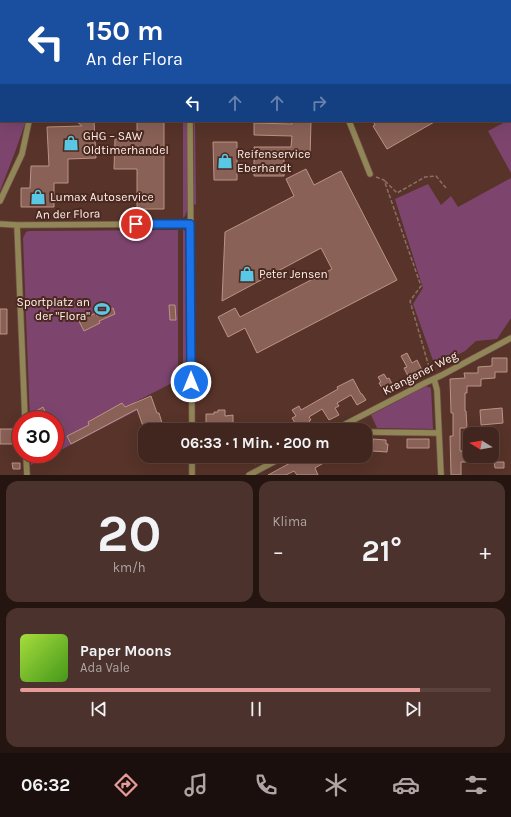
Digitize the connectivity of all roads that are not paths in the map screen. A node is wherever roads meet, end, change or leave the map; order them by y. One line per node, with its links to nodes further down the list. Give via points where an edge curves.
1 (29, 122): 5 (street, via 22,154)
2 (190, 122): 7 (street)
3 (350, 122): 4 (street)
4 (370, 174)
5 (0, 201)
6 (0, 224): 8 (street, An der Flora)
7 (190, 224): 8 (street, An der Flora); 12 (street)
8 (17, 225): 11 (street)
9 (511, 338): 10 (street, Krangener Weg)
10 (434, 379): 13 (street, Krangener Weg); 15 (street)
11 (25, 411)
12 (192, 423)
13 (350, 423)
14 (372, 432): 15 (street)
15 (439, 433): 22 (street)
16 (26, 463): 19 (street)
17 (192, 463): 20 (street)
18 (272, 463): 21 (street)
19 (27, 475)
20 (192, 475)
21 (249, 475)
22 (441, 475)

